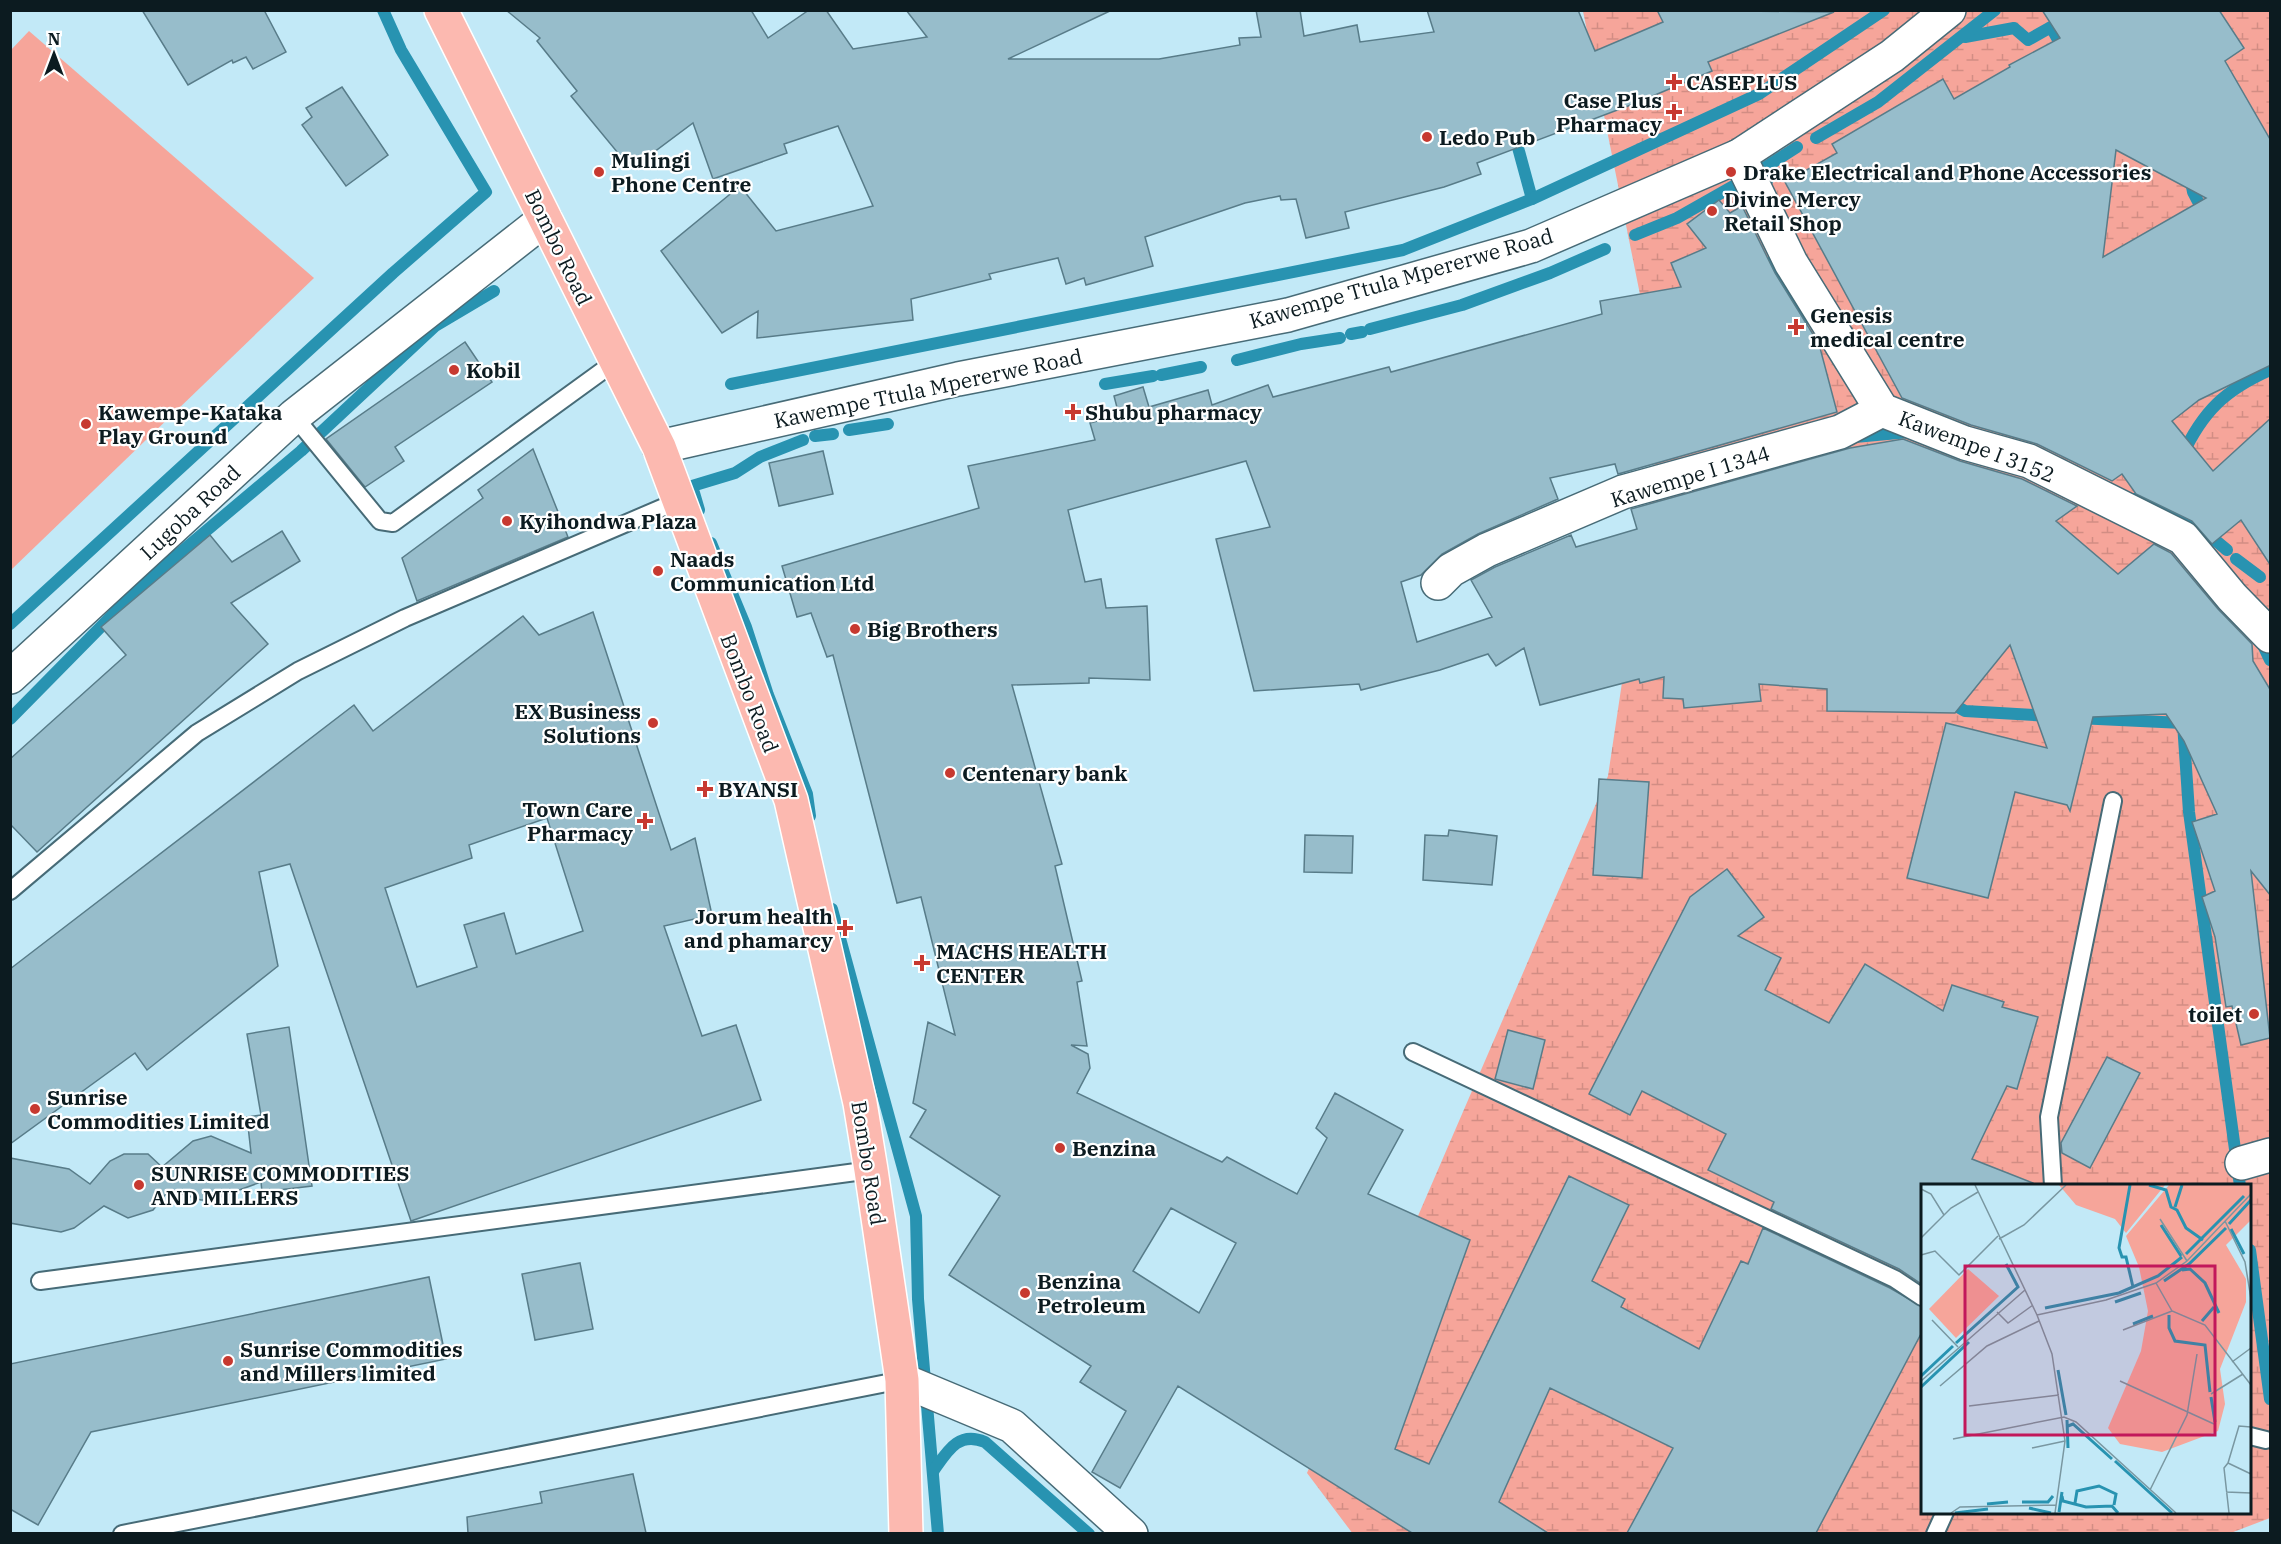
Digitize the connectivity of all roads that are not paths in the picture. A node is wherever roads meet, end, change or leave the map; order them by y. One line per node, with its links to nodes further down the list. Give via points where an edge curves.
1 (441, 10): 4 (main road, Bombo Road)
2 (1949, 10): 3 (street, Kawempe Ttula Mpererwe Road, via 1892,56)
3 (1739, 156): 6 (street, Kawempe I 3152, via 1791,263); 8 (street, Kawempe Ttula Mpererwe Road, via 1531,246 1288,315 958,379)
4 (545, 219): 5 (main road, Bombo Road); 7 (street, Lugoba Road)
5 (616, 361): 7 (lane, via 393,523 381,520); 8 (main road, Bombo Road)
6 (1882, 410): 10 (street, Kawempe I 1344, via 1840,432 1623,492 1487,550 1451,570); 11 (street, Kawempe I 3152, via 1965,443 2029,461 2183,538)
7 (294, 416): 12 (street, Lugoba Road)
8 (659, 447): 9 (main road, Bombo Road)
9 (678, 501): 14 (lane, via 405,618 298,671 197,733); 16 (main road, Bombo Road, via 791,800 860,1103)
10 (1437, 583)
11 (2271, 636)
12 (10, 677)
13 (2113, 801): 17 (lane, via 2049,1117)
14 (10, 891)
15 (1413, 1052): 19 (lane, via 1895,1279)
16 (871, 1170): 18 (lane); 20 (main road, Bombo Road)
17 (2054, 1184)
18 (40, 1281)
19 (1921, 1297)
20 (902, 1380): 24 (lane); 25 (main road, Bombo Road); 26 (street, via 1012,1426)
21 (2251, 1436): 22 (lane)
22 (2266, 1440)
23 (1944, 1514): 27 (lane)
24 (122, 1533)
25 (906, 1533)
26 (1131, 1533)
27 (1935, 1533)

